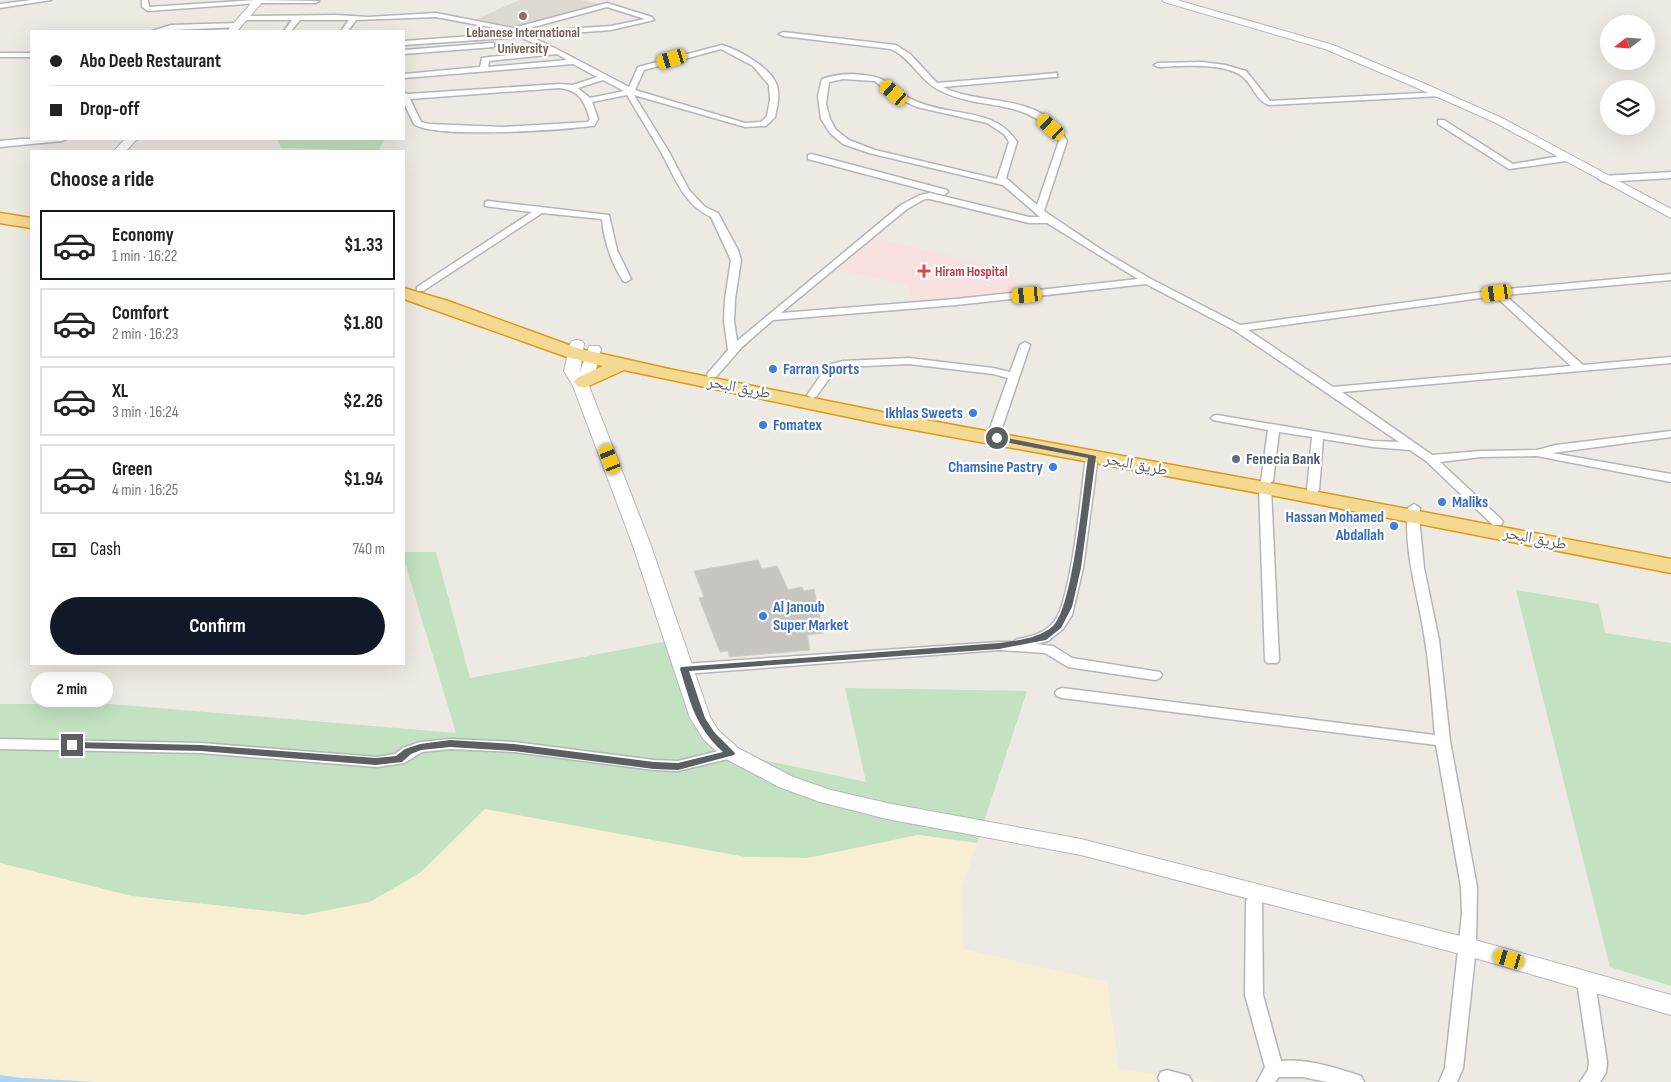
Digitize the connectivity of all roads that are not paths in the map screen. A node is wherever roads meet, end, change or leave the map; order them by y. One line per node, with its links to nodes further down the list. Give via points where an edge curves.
1 (48, 0): 7 (street)
2 (145, 0): 6 (street, via 148,9)
3 (316, 0): 5 (street); 8 (street)
4 (1167, 0): 31 (main road, via 1329,47)
5 (258, 1): 6 (street); 10 (main road)
6 (170, 4)
7 (0, 6)
8 (302, 17): 9 (street); 10 (street); 12 (street)
9 (354, 18): 13 (street); 14 (street, via 436,15)
10 (238, 24): 11 (street)
11 (160, 30)
12 (288, 30)
13 (346, 30)
14 (517, 32): 14 (street, via 607,5 650,17 650,20 618,28); 16 (street); 17 (street)
15 (783, 34): 28 (street, via 893,47 909,56 922,75)
16 (536, 41): 18 (street); 19 (street)
17 (405, 43)
18 (405, 52)
19 (559, 52): 22 (street); 24 (street, via 488,59)
20 (30, 54): 21 (street)
21 (0, 55)
22 (574, 62): 24 (street); 27 (street)
23 (1158, 65): 31 (street, via 1234,69 1245,73 1269,103)
24 (484, 69): 26 (street)
25 (1054, 75): 28 (street)
26 (405, 76)
27 (602, 78): 29 (street); 30 (street)
28 (934, 85): 49 (street, via 969,98 1026,109 1037,114 1058,134 1063,141)
29 (573, 87): 32 (street); 34 (street)
30 (630, 92): 30 (street, via 745,125 763,124 769,120 774,100 772,82 756,64 722,47 640,69); 34 (street); 61 (street, via 685,191 702,209 715,215 733,250 736,260 729,321)
31 (1442, 94): 41 (main road, via 1504,123)
32 (405, 96)
33 (405, 98): 34 (street, via 418,124 444,129 585,125 593,123 594,119)
34 (588, 101)
35 (1441, 122): 41 (street, via 1512,166)
36 (38, 140): 38 (street)
37 (130, 140): 39 (main road)
38 (0, 144)
39 (121, 150)
40 (811, 157): 49 (street)
41 (1566, 158): 43 (main road)
42 (1671, 175): 43 (street)
43 (1603, 179): 48 (main road)
44 (1004, 183): 44 (street, via 1000,175 1013,142 998,125 924,107 894,93 877,79 839,78 824,83 824,115 833,132 846,142); 49 (street)
45 (488, 204): 46 (street)
46 (538, 211): 54 (street, via 606,217 614,256); 56 (street)
47 (0, 213): 50 (highway)
48 (1671, 214)
49 (1044, 216): 55 (street); 58 (street, via 1029,220 949,199 923,198 904,207)
50 (30, 217)
51 (0, 218): 52 (highway)
52 (30, 223)
53 (1671, 277): 57 (street)
54 (626, 279)
55 (1148, 281): 58 (street, via 956,302); 59 (street)
56 (409, 289): 62 (highway, طريق البحر, via 442,305)
57 (1497, 293): 59 (street); 65 (street)
58 (772, 317): 61 (street)
59 (1238, 328): 69 (street)
60 (1025, 345): 67 (street)
61 (733, 350): 66 (street)
62 (584, 351): 64 (highway, طريق البحر); 66 (highway, طريق البحر); 68 (main road)
63 (1671, 360): 65 (street)
64 (622, 364): 68 (highway); 78 (highway, طريق البحر, via 882,418)
65 (1579, 367): 69 (street)
66 (712, 375): 70 (highway, طريق البحر)
67 (1014, 376): 70 (street, via 909,361 838,365 832,367); 73 (street)
68 (582, 384): 89 (main road)
69 (1331, 390): 76 (street)
70 (812, 395): 73 (highway, طريق البحر)
71 (1217, 418): 72 (street)
72 (1274, 428): 75 (street); 81 (street)
73 (995, 432): 81 (highway, طريق البحر)
74 (1671, 434): 77 (street, via 1556,448)
75 (1318, 436): 76 (street); 82 (street)
76 (1414, 447): 79 (street)
77 (1537, 454): 79 (street, via 1481,454); 80 (street)
78 (1092, 456): 81 (highway, طريق البحر); 87 (street, via 1076,568 1065,615 1058,626 1043,638)
79 (1430, 459): 84 (street)
80 (1671, 478)
81 (1266, 484): 82 (highway, طريق البحر); 83 (highway, طريق البحر); 88 (street)
82 (1314, 490): 83 (highway, طريق البحر)
83 (1414, 513): 84 (highway, طريق البحر); 86 (highway, طريق البحر); 92 (street, via 1418,568 1432,640)
84 (1497, 522): 85 (highway, طريق البحر)
85 (1671, 557)
86 (1671, 566)
87 (999, 646): 89 (street); 90 (street, via 1048,649 1068,662)
88 (1272, 660)
89 (684, 669): 94 (main road, via 700,718 711,735)
90 (1155, 675)
91 (1062, 693): 92 (street)
92 (1443, 741): 96 (street, via 1468,887)
93 (0, 744): 94 (street, via 201,748 376,762 399,759 420,747 450,744 678,766)
94 (731, 753): 95 (main road, via 786,782 828,797 1081,847)
95 (1258, 894): 96 (main road); 99 (street, via 1254,901 1254,995)
96 (1468, 947): 97 (main road); 101 (street, via 1454,1068)
97 (1586, 982): 98 (main road); 102 (street, via 1598,1062 1597,1073)
98 (1671, 1006)
99 (1271, 1076): 100 (street, via 1291,1068)
100 (1355, 1082)
101 (1448, 1082)
102 (1589, 1082)

